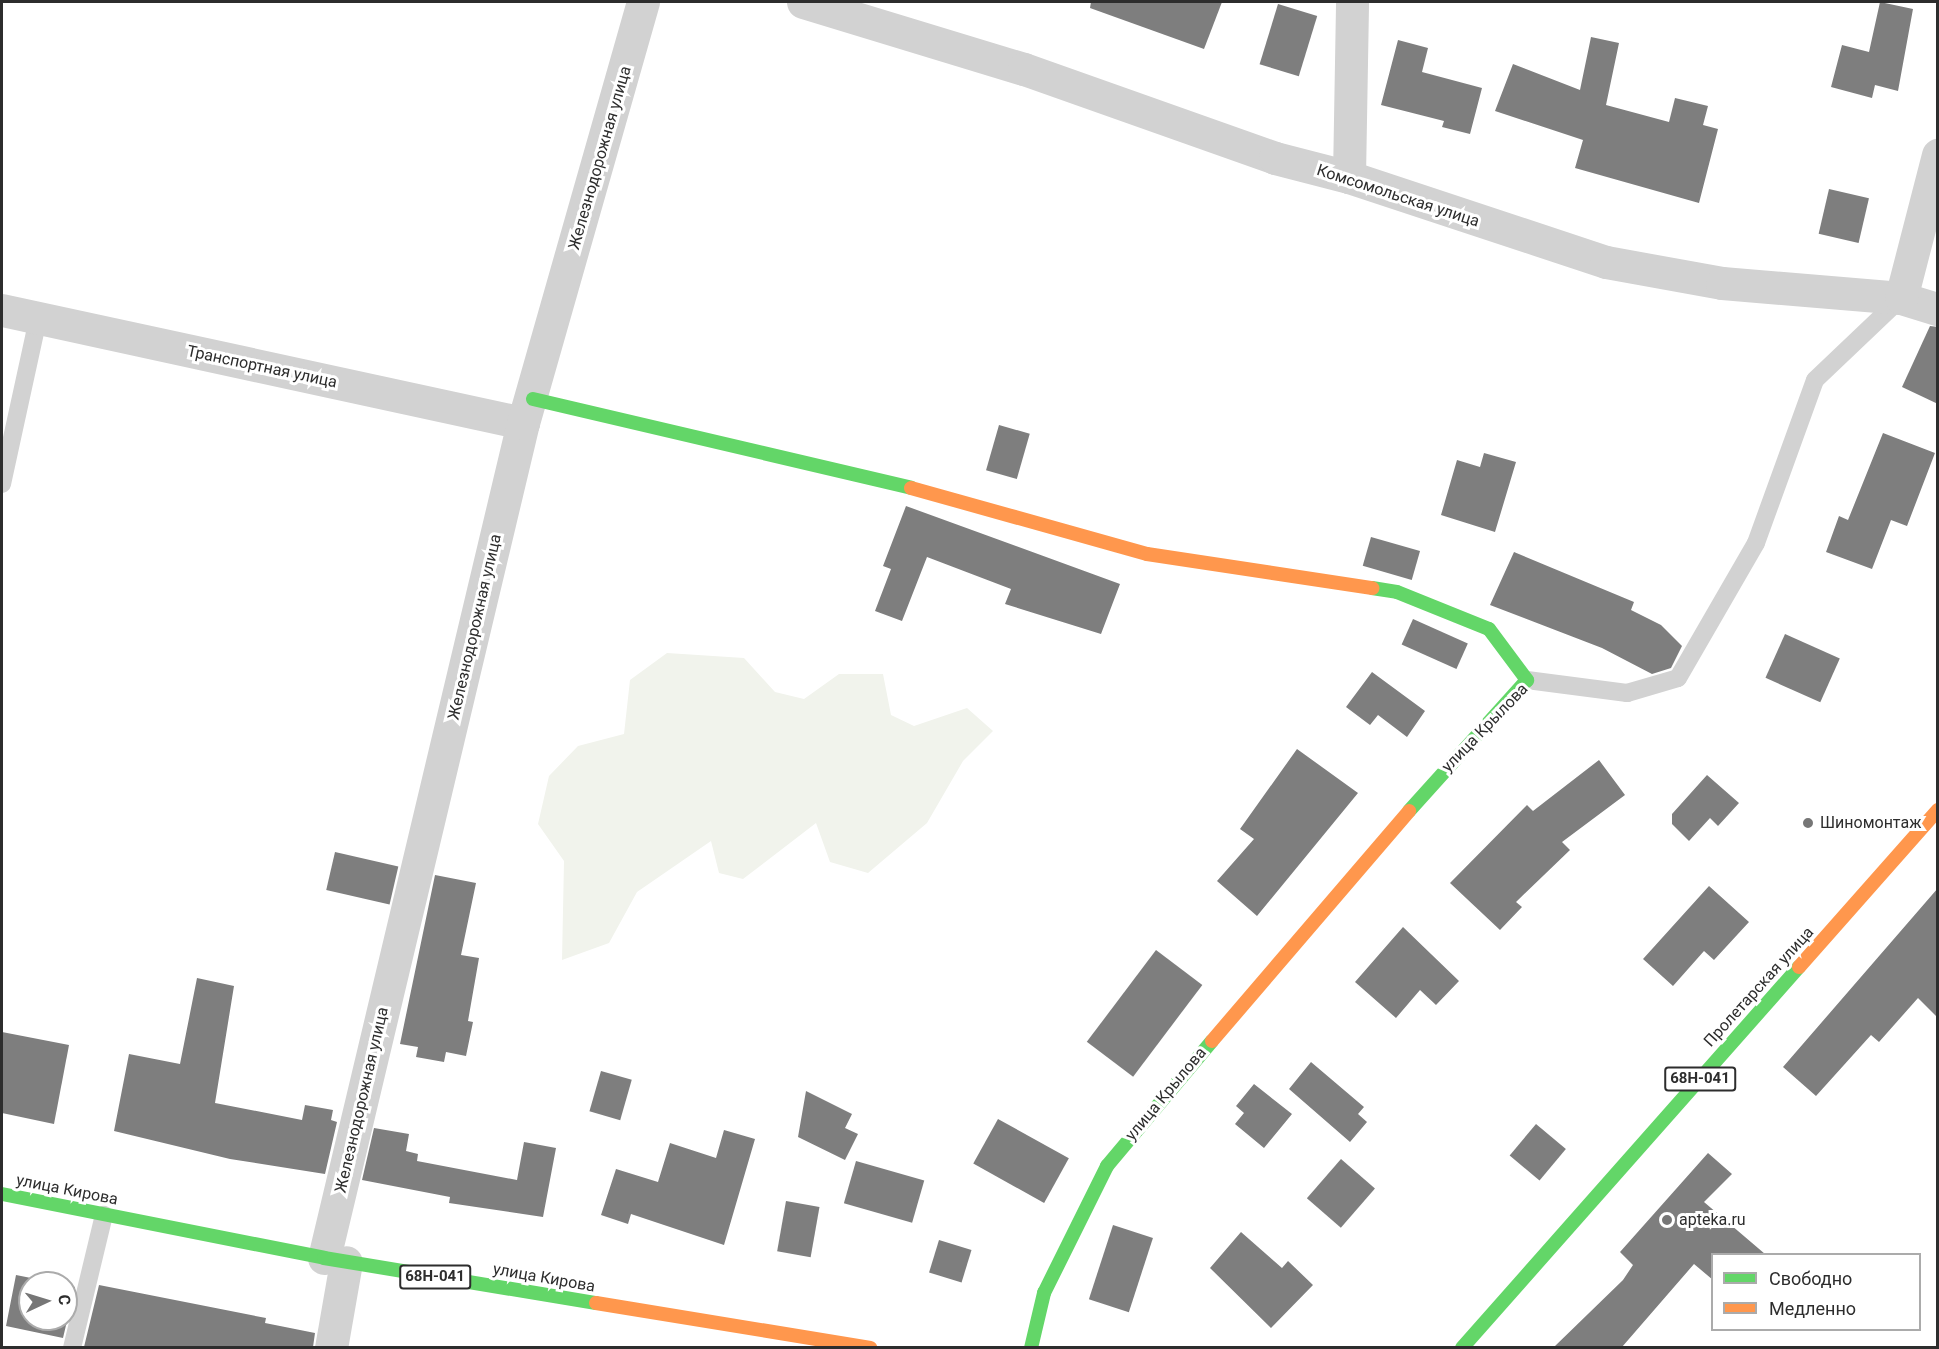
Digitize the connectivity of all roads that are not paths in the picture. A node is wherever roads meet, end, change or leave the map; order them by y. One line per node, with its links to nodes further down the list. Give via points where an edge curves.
1 (643, 2): 10 (street, Железнодорожная улица)
2 (803, 2): 5 (street, Комсомольская улица, via 1024,69 1275,158)
3 (1352, 2): 5 (street)
4 (1938, 154): 6 (street)
5 (1349, 177): 6 (street, Комсомольская улица, via 1606,262 1722,283)
6 (1901, 298): 8 (street, Комсомольская улица); 12 (lane, улица Крылова, via 1815,380 1756,543 1678,678 1627,693)
7 (2, 309): 9 (street, Транспортная улица)
8 (1938, 309)
9 (38, 319): 10 (street, Транспортная улица); 11 (lane)
10 (528, 411): 12 (street, via 878,479 1147,554 1397,592 1489,629); 16 (street, Железнодорожная улица)
11 (2, 484)
12 (1527, 680): 20 (street, улица Крылова, via 1358,868 1107,1166 1044,1293)
13 (1938, 810): 21 (street, Пролетарская улица / 68Н-041)
14 (2, 1194): 15 (street, улица Кирова / 68Н-041)
15 (104, 1215): 16 (street, улица Кирова / 68Н-041); 17 (lane)
16 (335, 1260): 18 (street, Железнодорожная улица); 19 (street, улица Кирова / 68Н-041)
17 (72, 1347)
18 (331, 1347)
19 (870, 1347)
20 (1031, 1347)
21 (1462, 1347)

